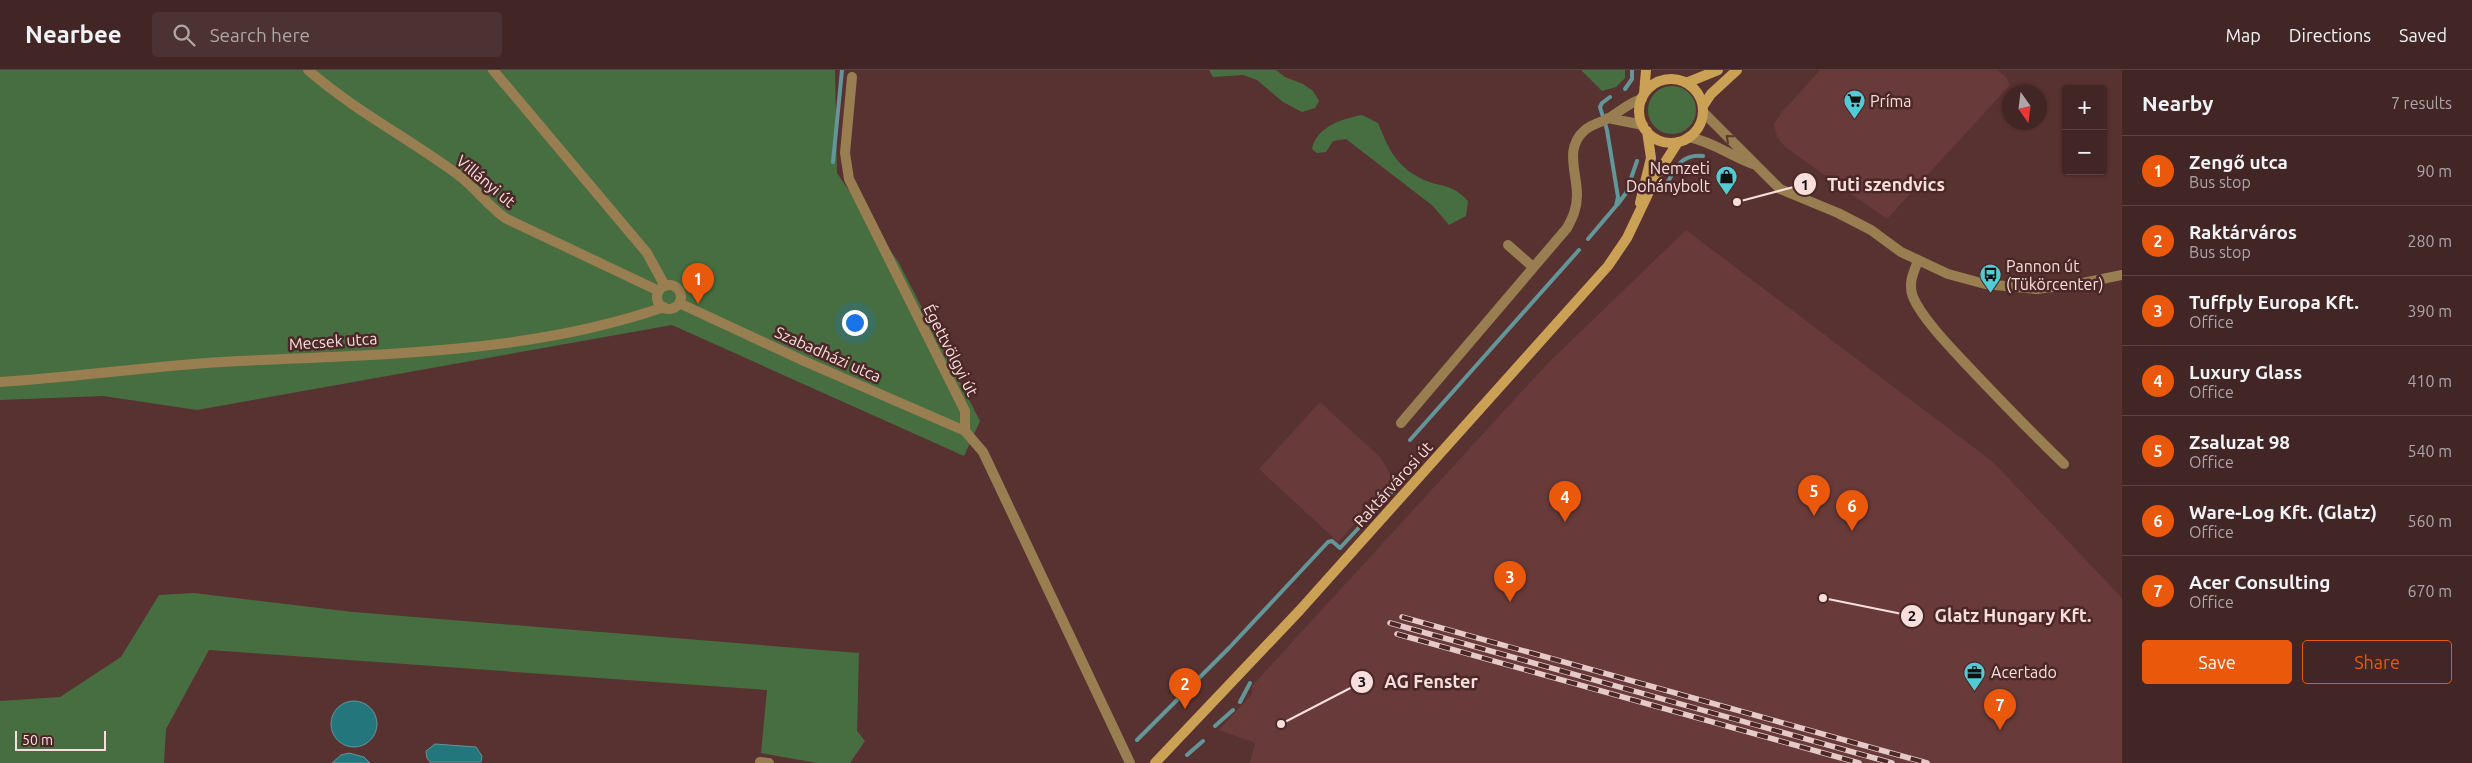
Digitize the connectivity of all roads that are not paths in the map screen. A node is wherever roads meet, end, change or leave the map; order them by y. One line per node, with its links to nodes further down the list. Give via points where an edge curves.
1 (308, 70): 22 (street, Villányi út, via 458,175 505,218)
2 (493, 70): 22 (street, via 647,253)
3 (1646, 70): 10 (street, Raktárvárosi út)
4 (1666, 70): 8 (street)
5 (1718, 70): 9 (street)
6 (1737, 70): 11 (street, via 1711,94)
7 (852, 77): 27 (street, Égettvölgyi út, via 845,153 849,180 965,411)
8 (1675, 79): 9 (street); 10 (street, via 1658,82)
9 (1686, 83): 11 (street, via 1697,92)
10 (1643, 96): 12 (street); 13 (street, Raktárvárosi út, via 1640,112)
11 (1703, 109): 14 (street, via 1699,126); 16 (street, one-way to 11, via 1716,128)
12 (1608, 118): 13 (street); 20 (street, via 1594,123 1576,140 1572,159 1576,209 1566,228)
13 (1645, 128): 15 (street, via 1664,142); 17 (street, Raktárvárosi út, via 1651,158)
14 (1689, 137): 15 (street); 16 (street, via 1712,143)
15 (1678, 142): 17 (street, Raktárvárosi út, via 1661,166)
16 (1754, 164): 19 (street, via 1780,188 1871,230)
17 (1638, 213): 30 (street, Raktárvárosi út, via 1608,266 1300,610)
18 (1508, 245): 20 (street)
19 (1918, 261): 21 (street, via 1972,281 2025,288 2078,284); 28 (street, via 1910,285 1914,298 1943,340)
20 (1533, 267): 26 (street)
21 (2122, 275)
22 (662, 288): 23 (street, via 672,285 678,289); 24 (street, via 657,298)
23 (679, 303): 24 (street, via 670,309); 27 (street, Szabadházi utca)
24 (664, 308): 25 (street, Mecsek utca, via 570,332 473,346 328,358 237,361)
25 (0, 382)
26 (1401, 423)
27 (965, 431): 29 (street, via 983,452)
28 (2064, 464)
29 (1130, 763)
30 (1156, 763)

